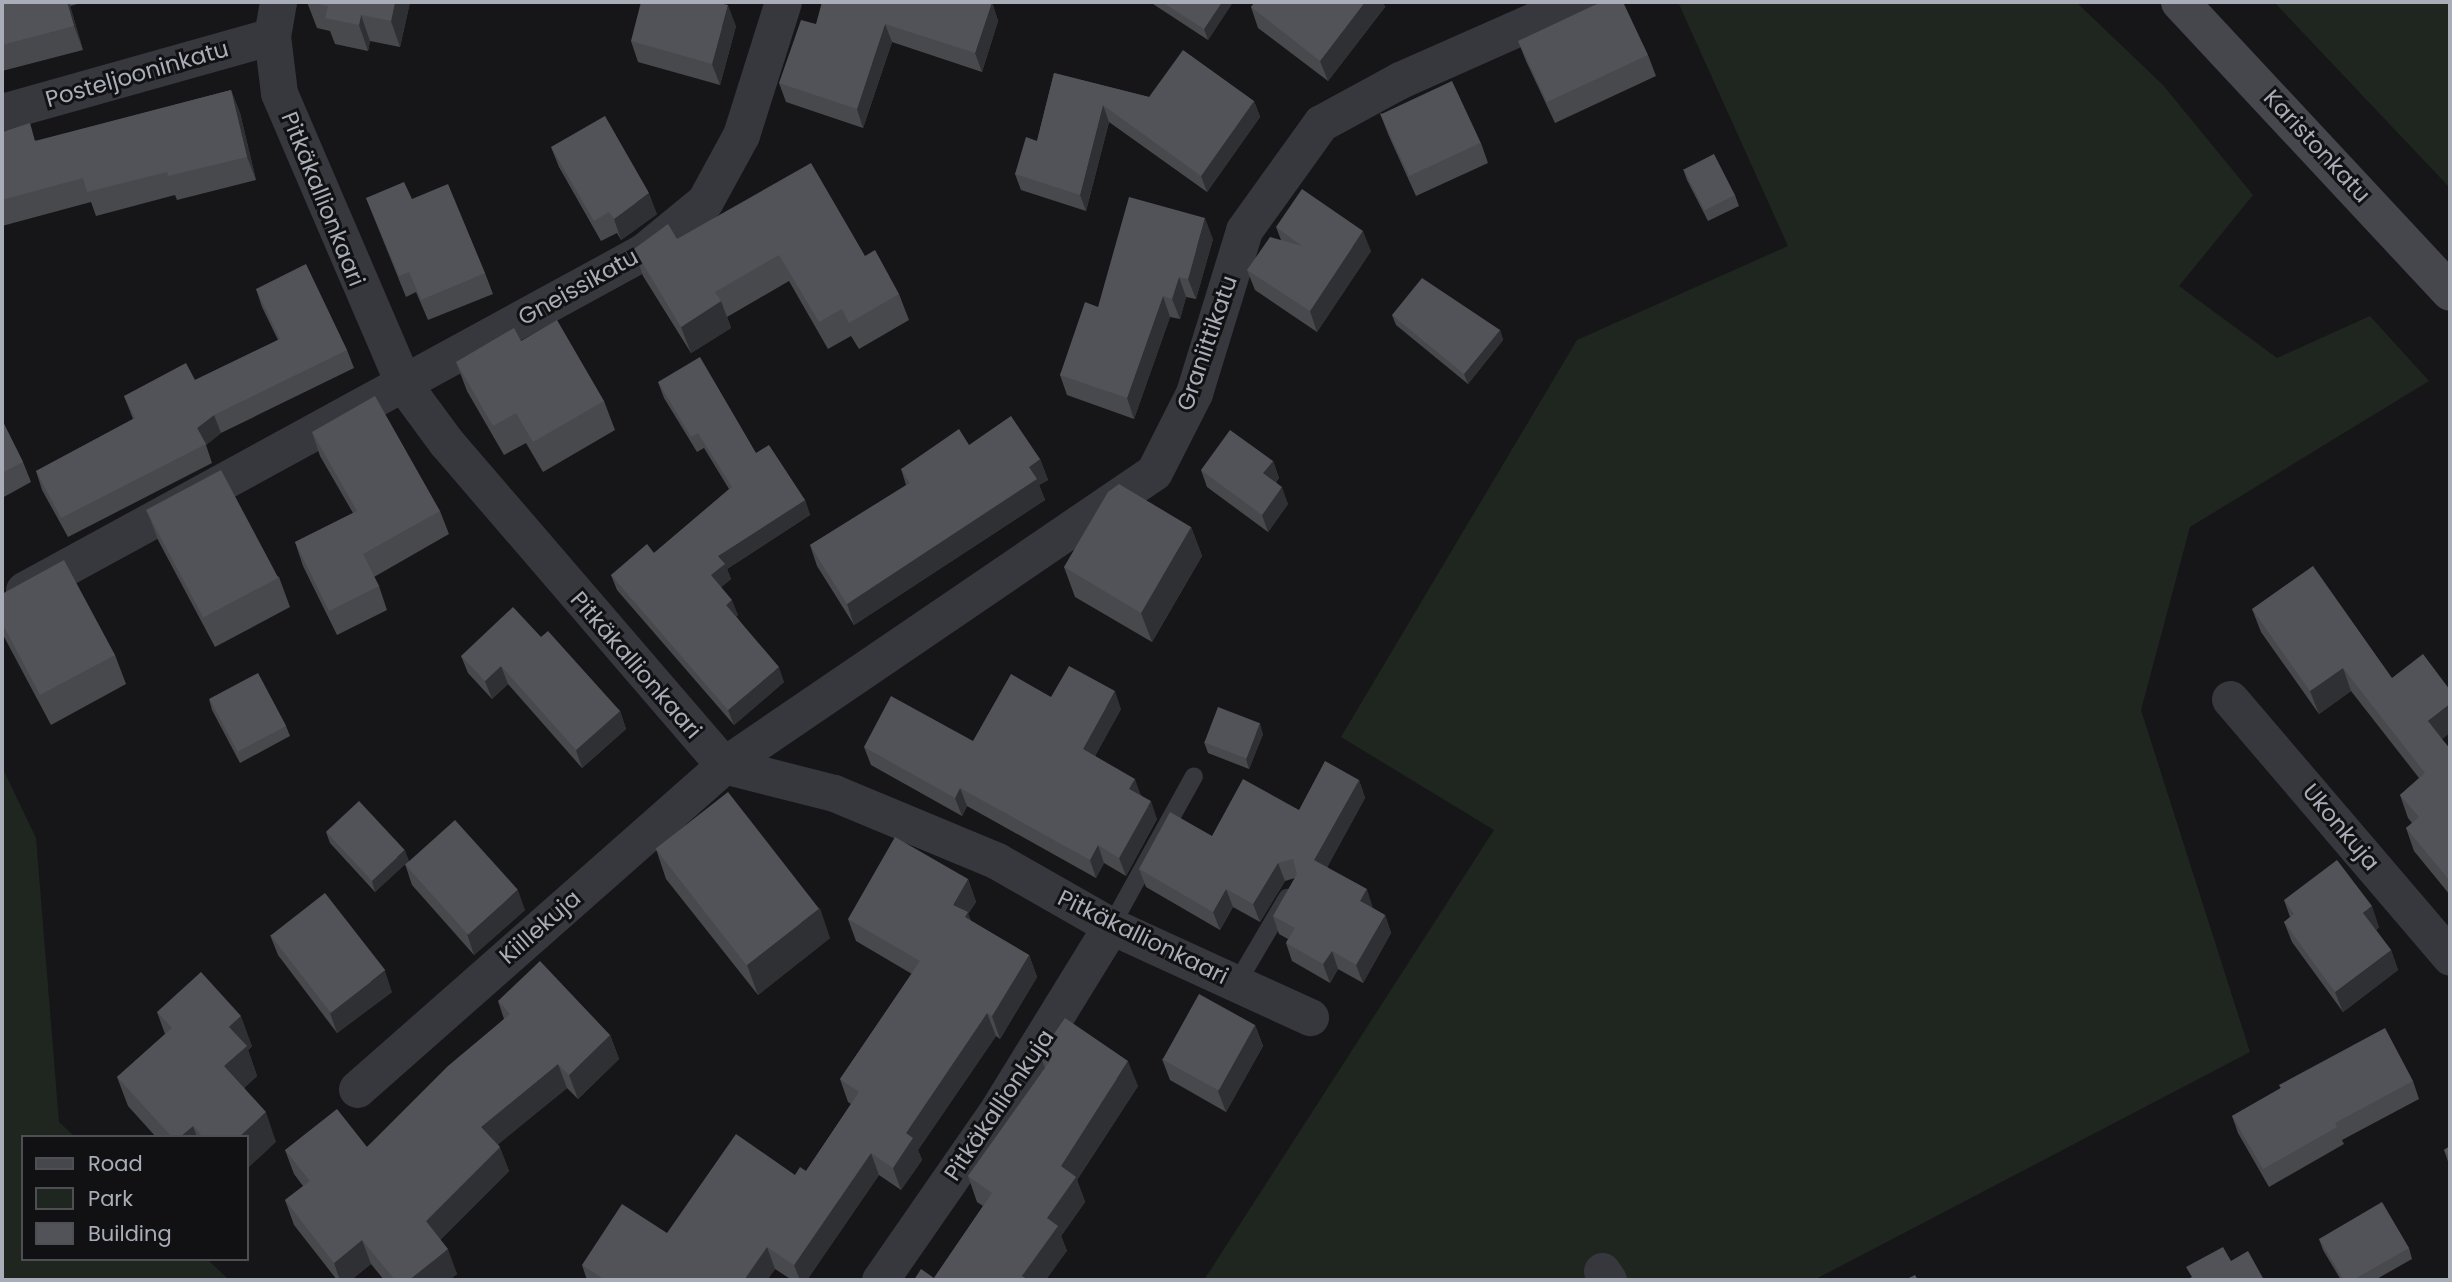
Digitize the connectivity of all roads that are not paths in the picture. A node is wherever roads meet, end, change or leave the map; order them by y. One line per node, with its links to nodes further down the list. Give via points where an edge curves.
1 (783, 2): 7 (street, Gneissikatu, via 741,135 705,201 643,252)
2 (1576, 2): 10 (street, Graniittikatu, via 1400,80 1321,124 1244,230 1194,393 1154,472)
3 (2180, 2): 6 (street, Karistonkatu)
4 (275, 19): 5 (street, Posteljooninkatu); 7 (street, Pitkäkallionkaari, via 279,93)
5 (2, 112)
6 (2450, 292)
7 (404, 385): 8 (street, Gneissikatu); 10 (street, Pitkäkallionkaari, via 446,442)
8 (16, 594)
9 (2230, 699): 14 (street, Ukonkuja)
10 (724, 765): 13 (street, Pitkäkallionkaari, via 834,793 997,861); 17 (street, Kiillekuja)
11 (1194, 776): 13 (lane)
12 (1294, 887): 15 (lane)
13 (1111, 926): 15 (street, Pitkäkallionkaari); 18 (street, Pitkäkallionkuja, via 999,1108)
14 (2450, 957)
15 (1237, 983): 16 (street, Pitkäkallionkaari)
16 (1310, 1017)
17 (357, 1089)
18 (880, 1280)

